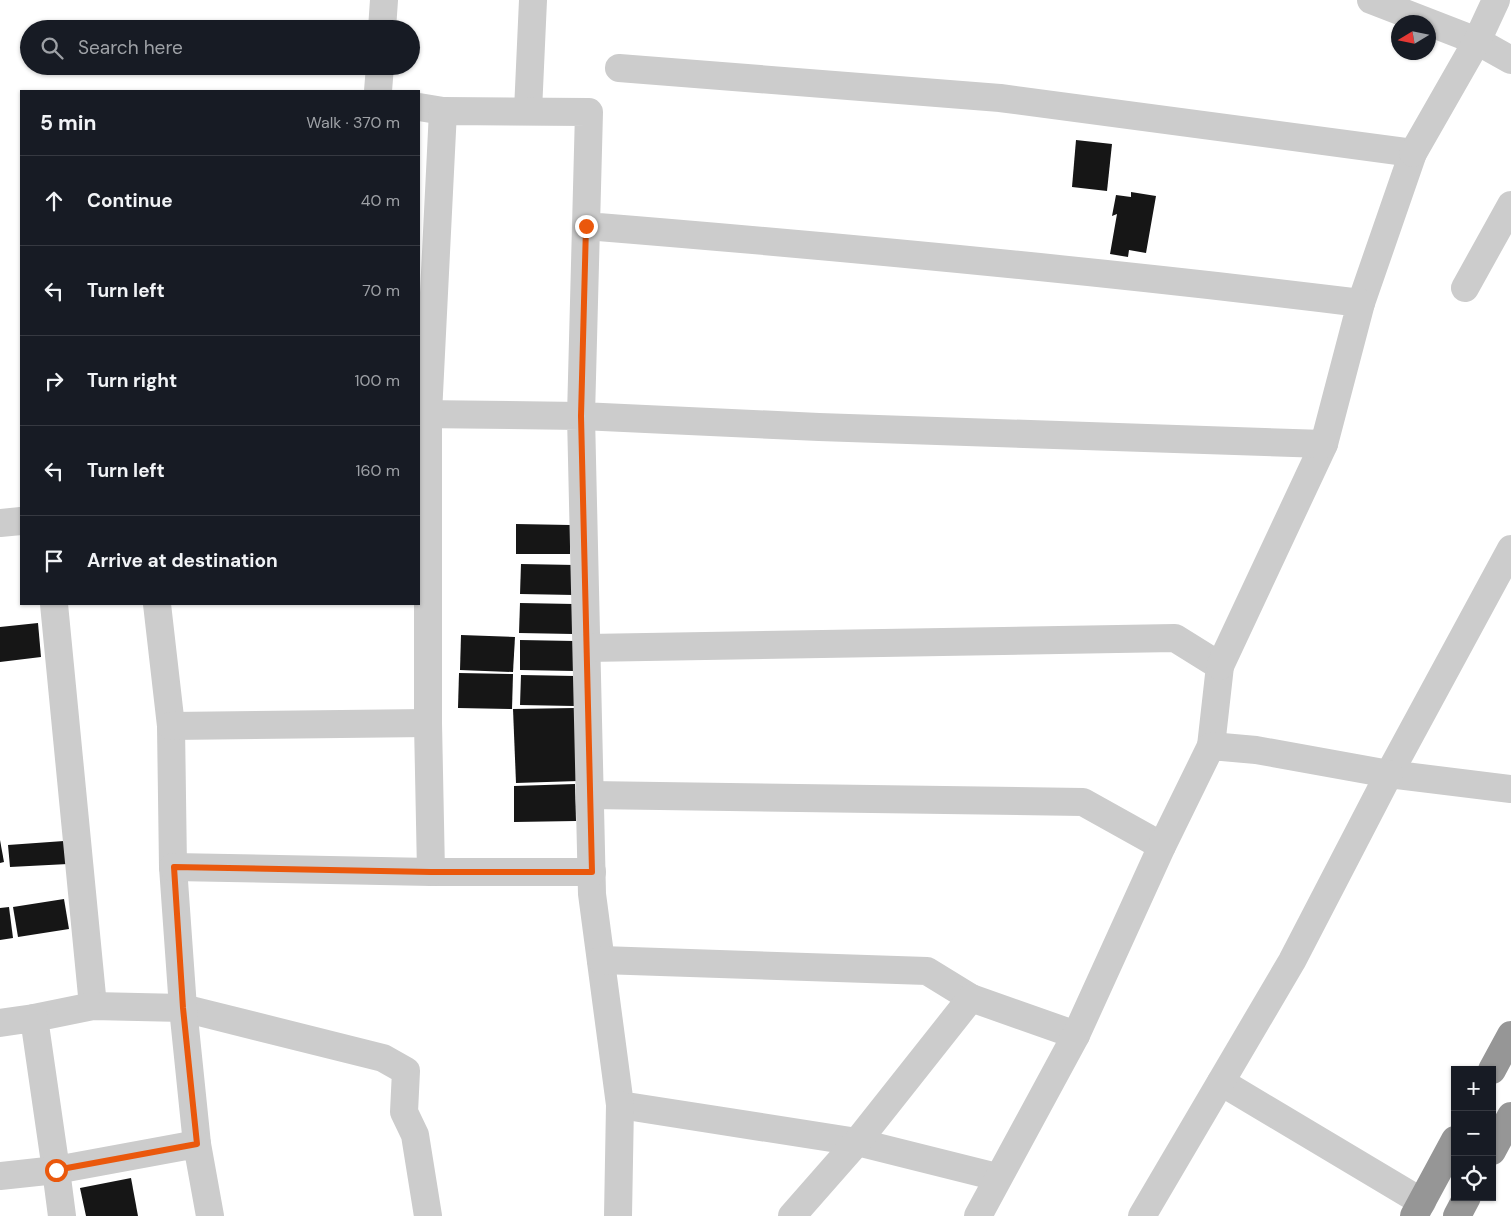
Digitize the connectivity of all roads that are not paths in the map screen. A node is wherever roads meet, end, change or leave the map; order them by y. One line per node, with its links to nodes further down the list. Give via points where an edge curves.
1 (384, 0): 5 (street)
2 (533, 0): 12 (street)
3 (1371, 0): 6 (street)
4 (1496, 0): 6 (street)
5 (383, 20)
6 (1477, 41): 7 (street); 13 (street)
7 (1511, 60)
8 (619, 68): 13 (street, via 1000,98)
9 (379, 75): 10 (street)
10 (378, 90)
11 (431, 109): 12 (street); 16 (street)
12 (528, 111): 15 (street, via 589,112)
13 (1413, 153): 18 (street)
14 (1511, 205): 17 (street)
15 (586, 226): 18 (street, via 908,252 1157,277); 20 (street)
16 (428, 263): 19 (street)
17 (1465, 288)
18 (1361, 303): 21 (street)
19 (424, 414): 20 (street); 25 (street)
20 (581, 416): 21 (street, via 829,428); 28 (street)
21 (1324, 444): 29 (street)
22 (20, 521): 23 (street)
23 (0, 523)
24 (1511, 549): 33 (street)
25 (424, 567): 30 (street)
26 (54, 605): 42 (street)
27 (157, 605): 31 (street)
28 (587, 648): 29 (street, via 1175,638); 35 (street)
29 (1220, 666): 32 (street)
30 (428, 723): 31 (street); 38 (street)
31 (171, 726): 37 (street)
32 (1212, 746): 33 (street, via 1256,750); 36 (street)
33 (1389, 774): 34 (street); 49 (street, via 1292,961)
34 (1511, 790)
35 (590, 795): 36 (street, via 1083,802); 39 (street)
36 (1162, 846): 46 (street)
37 (174, 867): 38 (street); 43 (street)
38 (431, 872): 39 (street)
39 (592, 872): 40 (street)
40 (601, 960): 41 (street, via 927,971); 50 (street)
41 (971, 998): 46 (street); 52 (street)
42 (93, 1006): 43 (street); 44 (street)
43 (183, 1008): 53 (street); 63 (street, via 383,1058 406,1071 404,1112 415,1135)
44 (34, 1018): 45 (street); 56 (street)
45 (0, 1022)
46 (1076, 1035): 58 (street)
47 (1511, 1035): 48 (highway)
48 (1494, 1066)
49 (1221, 1082): 60 (street); 67 (street)
50 (620, 1105): 52 (street); 64 (street)
51 (1511, 1116): 54 (highway)
52 (858, 1142): 58 (street); 65 (street)
53 (197, 1144): 56 (street); 62 (street)
54 (1496, 1144)
55 (1451, 1147): 60 (highway)
56 (56, 1170): 57 (street); 61 (street)
57 (0, 1176)
58 (997, 1177): 66 (street)
59 (1466, 1201): 68 (highway)
60 (1418, 1209)
61 (62, 1216)
62 (210, 1216)
63 (428, 1216)
64 (618, 1216)
65 (792, 1216)
66 (978, 1216)
67 (1142, 1216)
68 (1457, 1216)

